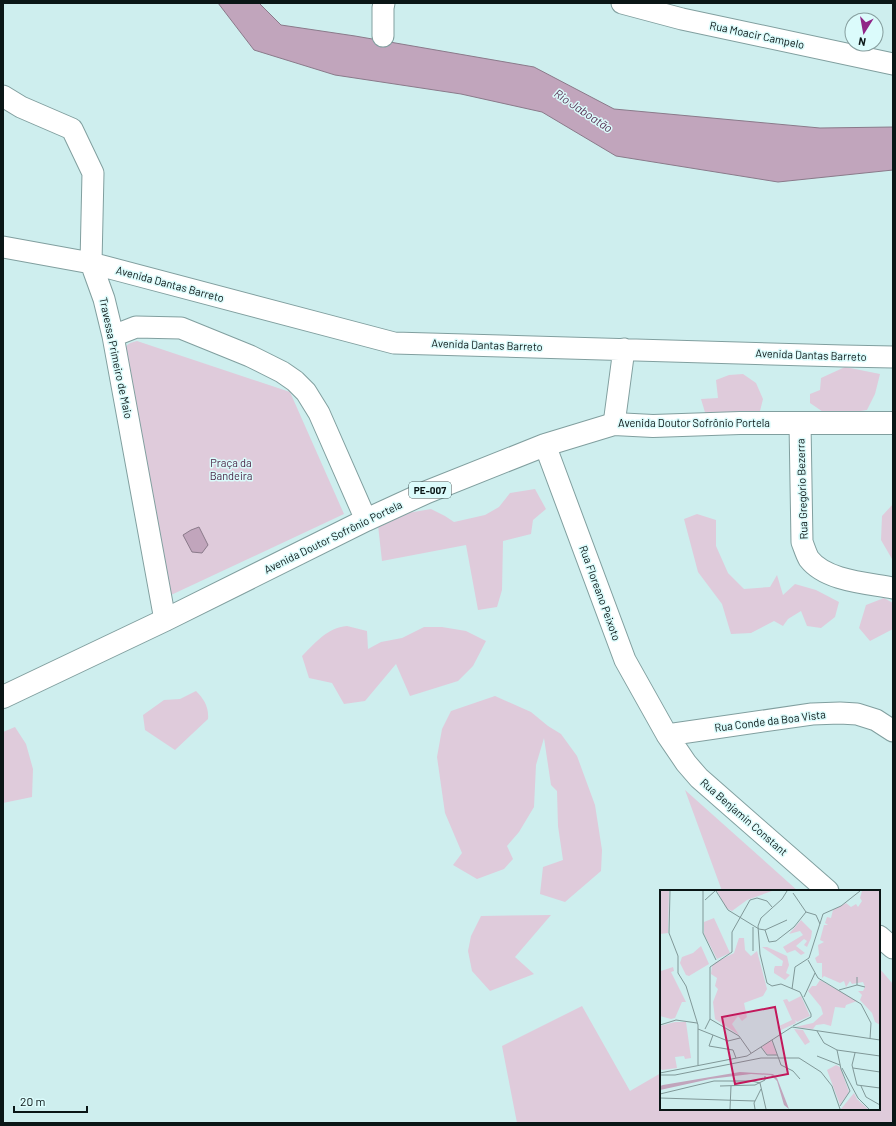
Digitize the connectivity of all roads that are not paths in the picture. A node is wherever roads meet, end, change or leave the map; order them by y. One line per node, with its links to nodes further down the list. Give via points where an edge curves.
1 (384, 3): 3 (street)
2 (622, 3): 4 (street, Rua Moacir Campelo, via 682,19)
3 (383, 36)
4 (893, 64)
5 (3, 96): 7 (street, Travessa Primeiro de Maio, via 21,107 72,129 93,172)
6 (3, 247): 7 (street, Avenida Dantas Barreto)
7 (91, 263): 8 (street, Travessa Primeiro de Maio, via 104,299); 9 (street, Avenida Dantas Barreto, via 394,343)
8 (113, 336): 15 (street, via 136,327 182,328 250,356 288,377 306,392 319,413); 17 (street, Travessa Primeiro de Maio)
9 (624, 349): 10 (street, Avenida Dantas Barreto); 13 (street)
10 (893, 357)
11 (800, 423): 12 (main road, Avenida Doutor Sofrônio Portela / PE-007); 13 (main road, Avenida Doutor Sofrônio Portela / PE-007, via 653,426); 16 (street, Rua Gregório Bezerra, via 802,542 808,558 816,567 844,579)
12 (893, 423)
13 (614, 424): 14 (main road, Avenida Doutor Sofrônio Portela / PE-007)
14 (545, 444): 15 (main road, Avenida Doutor Sofrônio Portela / PE-007); 20 (street, Rua Floreano Peixoto, via 625,660)
15 (366, 520): 17 (main road, Avenida Doutor Sofrônio Portela / PE-007)
16 (893, 588)
17 (165, 620): 18 (main road, Avenida Doutor Sofrônio Portela / PE-007)
18 (3, 697)
19 (893, 731): 20 (street, Rua Conde da Boa Vista, via 876,720 857,714 840,713 812,714)
20 (667, 735): 21 (street, Rua Benjamin Constant, via 699,778)
21 (827, 890)
22 (880, 937): 23 (street)
23 (893, 948)

